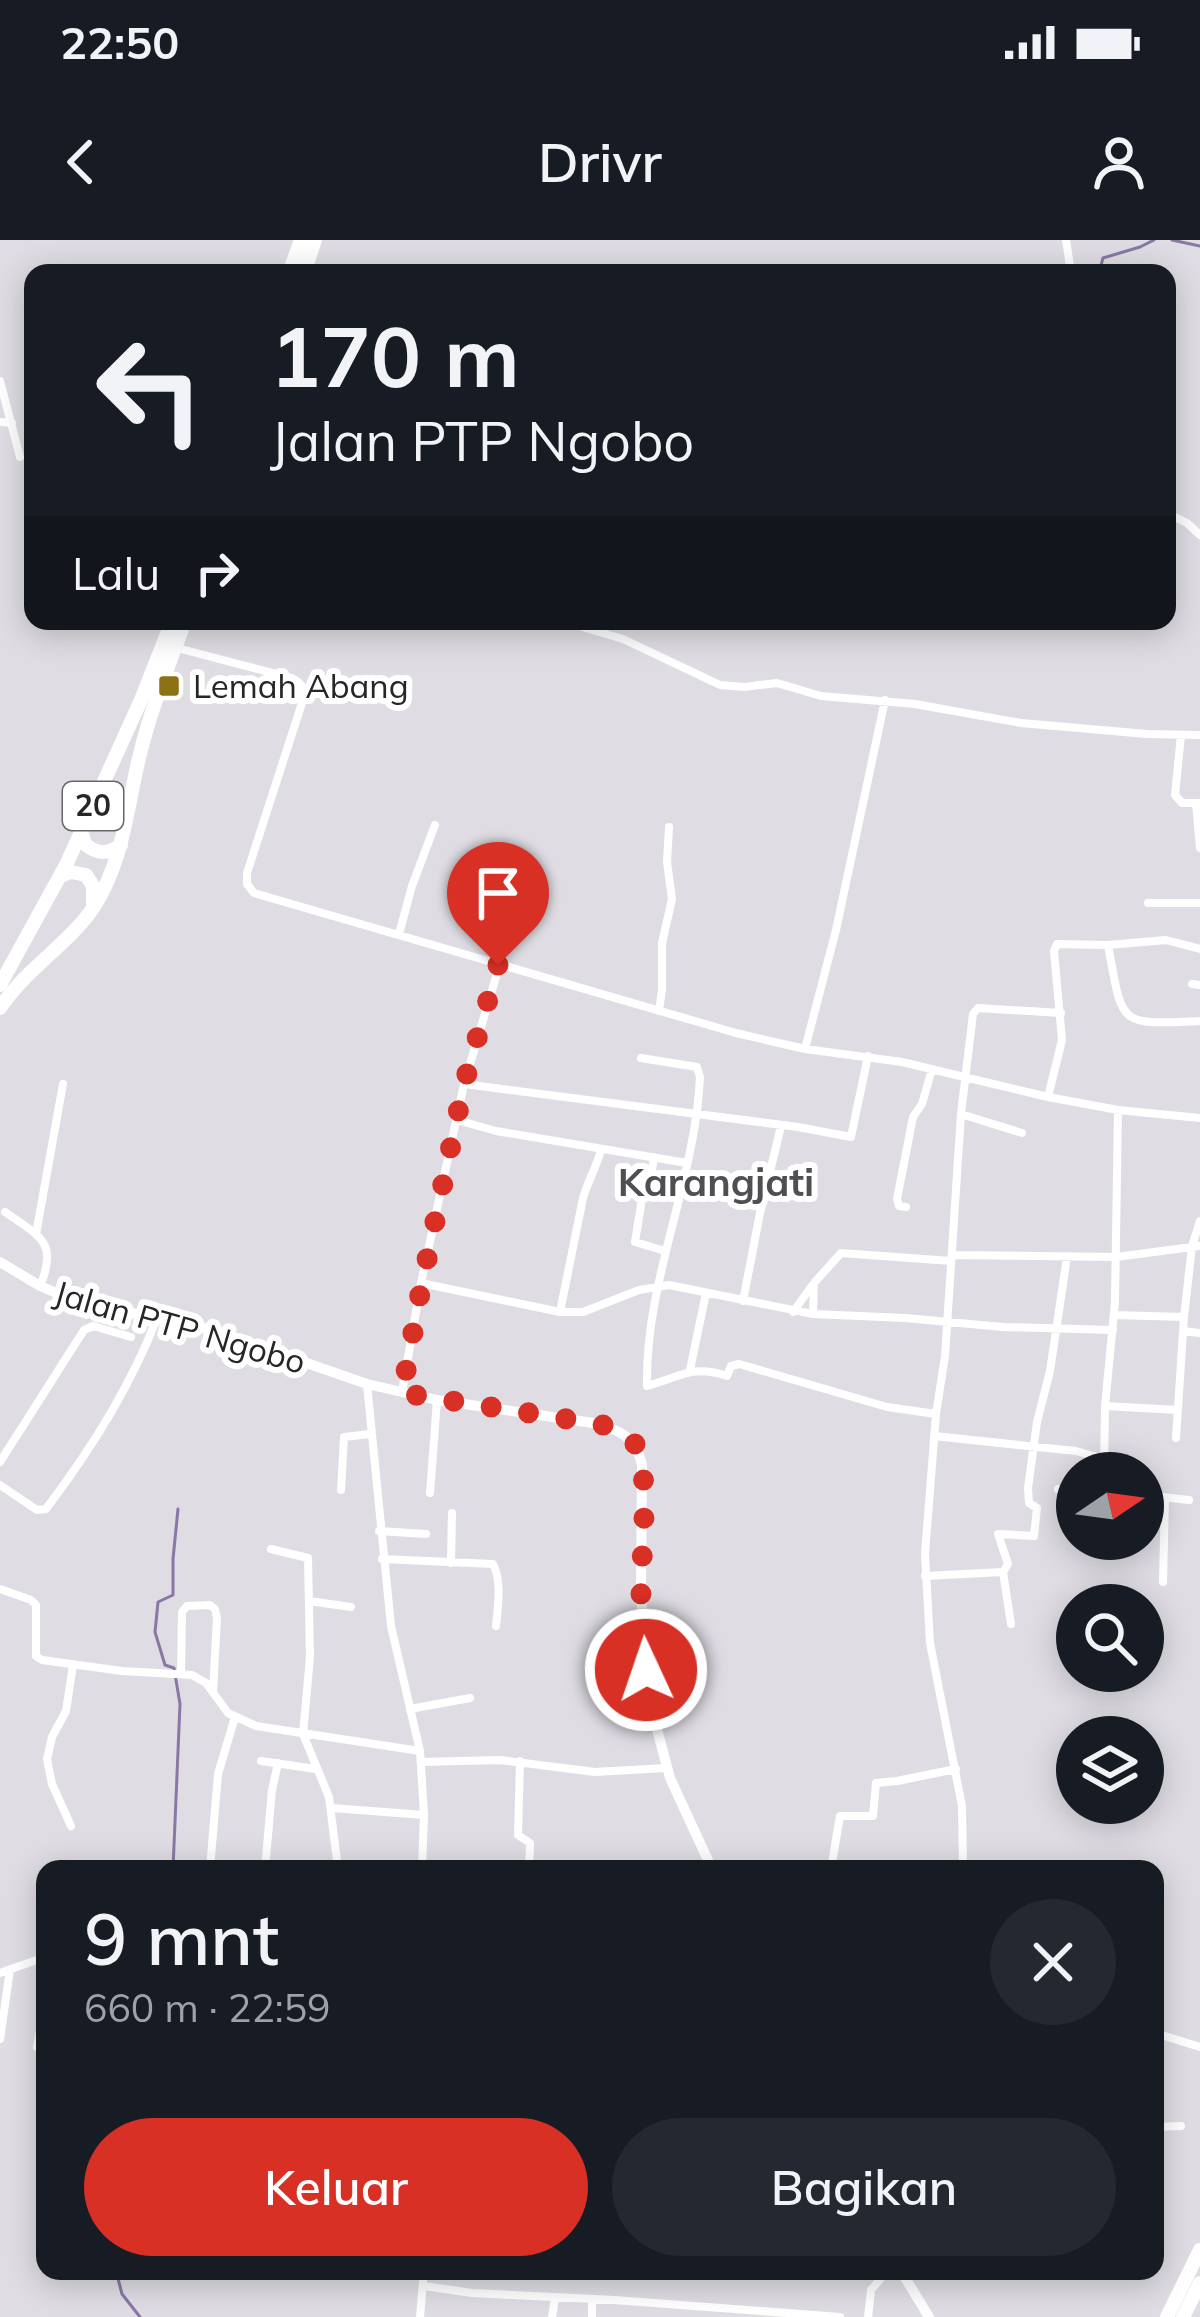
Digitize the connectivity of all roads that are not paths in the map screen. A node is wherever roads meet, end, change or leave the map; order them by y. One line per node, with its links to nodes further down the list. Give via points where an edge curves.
1 (0, 381): 3 (street)
2 (0, 422): 3 (street)
3 (12, 423): 4 (street)
4 (20, 457)
5 (168, 630): 15 (highway, 20)
6 (182, 630): 8 (highway, 20)
7 (592, 630): 9 (street, via 720,685 777,683 821,696)
8 (175, 648): 16 (highway, 20); 23 (street, via 292,678 304,689 247,873 250,890)
9 (885, 700): 10 (street); 32 (street)
10 (1181, 735): 11 (street); 12 (street, via 1175,795)
11 (1200, 735)
12 (1198, 803): 17 (street)
13 (435, 825): 23 (street)
14 (668, 827): 29 (street, via 673,899)
15 (81, 829): 16 (highway, via 99,852); 18 (highway, 20)
16 (121, 844): 22 (highway, 20)
17 (1200, 848)
18 (60, 876): 22 (highway, via 86,875); 27 (highway, 20)
19 (519, 900): 26 (street)
20 (1148, 903): 21 (street)
21 (1200, 903)
22 (93, 908): 28 (highway, 20)
23 (399, 934): 26 (street)
24 (1108, 945): 25 (street, via 1166,940); 30 (street, via 1055,945); 31 (street, via 1131,1019)
25 (1200, 949)
26 (498, 965): 29 (street); 38 (street)
27 (0, 985)
28 (0, 1008)
29 (659, 1011): 32 (street)
30 (1061, 1013): 36 (street, via 979,1008); 39 (street)
31 (1200, 1022)
32 (805, 1048): 33 (street)
33 (868, 1056): 35 (street); 45 (street, via 851,1137)
34 (641, 1058): 42 (street, via 697,1067)
35 (932, 1069): 36 (street); 50 (street, via 897,1199)
36 (965, 1078): 39 (street); 41 (street)
37 (63, 1084): 53 (street)
38 (464, 1084): 42 (street); 44 (street)
39 (1048, 1097): 40 (street)
40 (1118, 1110): 43 (street); 57 (street)
41 (962, 1114): 46 (street); 58 (street)
42 (695, 1115): 45 (street); 49 (street)
43 (1200, 1118)
44 (457, 1120): 47 (street); 60 (street)
45 (781, 1126): 65 (street)
46 (1022, 1133)
47 (601, 1150): 48 (street); 66 (street)
48 (654, 1157): 49 (street); 55 (street, via 635,1242)
49 (687, 1163): 55 (street)
50 (907, 1207)
51 (5, 1212): 53 (street)
52 (1200, 1221): 54 (street)
53 (36, 1234): 63 (street, via 50,1263)
54 (1196, 1246): 57 (street); 70 (street)
55 (665, 1251): 62 (street)
56 (1067, 1257): 57 (street); 58 (street); 73 (street)
57 (1116, 1257): 69 (street)
58 (952, 1258): 61 (street, via 841,1253); 72 (street)
59 (0, 1262): 63 (main road, Jalan PTP Ngobo)
60 (422, 1283): 66 (street); 80 (street)
61 (814, 1283): 67 (street); 68 (street)
62 (656, 1285): 64 (street); 66 (street, via 583,1312); 78 (street, via 647,1386)
63 (40, 1286): 71 (main road, Jalan PTP Ngobo)
64 (706, 1293): 65 (street); 78 (street)
65 (743, 1301): 67 (street)
66 (560, 1312)
67 (793, 1312): 68 (street)
68 (813, 1314): 72 (street)
69 (1114, 1315): 70 (street); 74 (street)
70 (1184, 1317): 75 (street)
71 (158, 1318): 79 (main road, Jalan PTP Ngobo); 92 (street, via 142,1359 46,1509)
72 (948, 1321): 73 (street); 84 (street)
73 (1056, 1328): 74 (street); 88 (street)
74 (1113, 1330): 82 (street)
75 (1183, 1331): 76 (street); 83 (street)
76 (1200, 1333)
77 (131, 1337): 91 (street, via 93,1325 84,1330)
78 (690, 1370): 84 (street, via 727,1376 734,1363)
79 (367, 1384): 80 (main road, Jalan PTP Ngobo); 85 (street)
80 (402, 1393): 81 (main road, Jalan PTP Ngobo)
81 (437, 1400): 94 (street); 122 (main road, Jalan PTP Ngobo, via 606,1426 635,1444 646,1670)
82 (1105, 1406): 83 (street); 90 (street)
83 (1178, 1410): 87 (street)
84 (936, 1414): 86 (street)
85 (370, 1434): 93 (street, via 344,1437); 98 (street)
86 (934, 1436): 88 (street); 104 (street)
87 (1176, 1438)
88 (1034, 1447): 89 (street); 103 (street, via 1034,1536 998,1534 1008,1564)
89 (1078, 1452)
90 (1104, 1452)
91 (0, 1462)
92 (0, 1484)
93 (341, 1490)
94 (430, 1493)
95 (1165, 1497): 96 (street); 105 (street)
96 (1189, 1500)
97 (452, 1513): 102 (street)
98 (380, 1532): 99 (street); 101 (street)
99 (426, 1534)
100 (271, 1549): 107 (street, via 308,1558)
101 (382, 1559): 102 (street); 115 (street)
102 (451, 1563): 110 (street, via 497,1569)
103 (1003, 1572): 104 (street); 109 (street)
104 (926, 1576): 124 (street, via 932,1656)
105 (1163, 1582)
106 (0, 1589): 111 (street, via 36,1605 36,1656)
107 (309, 1601): 108 (street); 117 (street)
108 (351, 1607)
109 (1011, 1624)
110 (496, 1626)
111 (73, 1665): 112 (street); 127 (street, via 47,1759)
112 (179, 1674): 113 (street, via 202,1680); 113 (street, via 182,1612 210,1605 217,1618)
113 (212, 1694): 116 (street)
114 (470, 1698): 115 (street)
115 (410, 1709): 118 (street)
116 (235, 1717): 117 (street); 128 (street, via 214,1793)
117 (303, 1734): 118 (street); 123 (street)
118 (420, 1756): 120 (street); 126 (street)
119 (261, 1761): 121 (street)
120 (520, 1761): 122 (street, via 596,1772); 132 (street, via 518,1835 530,1843)
121 (278, 1763): 123 (street); 129 (street)
122 (666, 1768): 133 (main road, Jalan PTP Ngobo)
123 (317, 1769): 125 (street)
124 (956, 1769): 134 (street, via 876,1783 873,1816 840,1816); 135 (street)
125 (332, 1808): 126 (street); 130 (street)
126 (424, 1815): 131 (street)
127 (71, 1826)
128 (210, 1860)
129 (266, 1860)
130 (337, 1860)
131 (422, 1860)
132 (529, 1860)
133 (708, 1860)
134 (833, 1860)
135 (963, 1860)
136 (36, 1960): 137 (street)
137 (5, 1971): 139 (street)
138 (1164, 2036): 140 (street)
139 (0, 2039)
140 (1200, 2047)
141 (1181, 2126): 142 (street)
142 (1164, 2127)
143 (1200, 2250): 157 (highway)
144 (424, 2280): 148 (street)
145 (880, 2280): 155 (street)
146 (906, 2280): 156 (main road)
147 (1200, 2283): 158 (highway)
148 (424, 2286): 149 (street); 151 (street)
149 (555, 2298): 150 (street); 152 (street)
150 (592, 2299): 153 (street); 154 (street)
151 (420, 2317)
152 (552, 2317)
153 (592, 2317)
154 (839, 2317)
155 (868, 2317)
156 (929, 2317)
157 (1167, 2317)
158 (1183, 2317)

